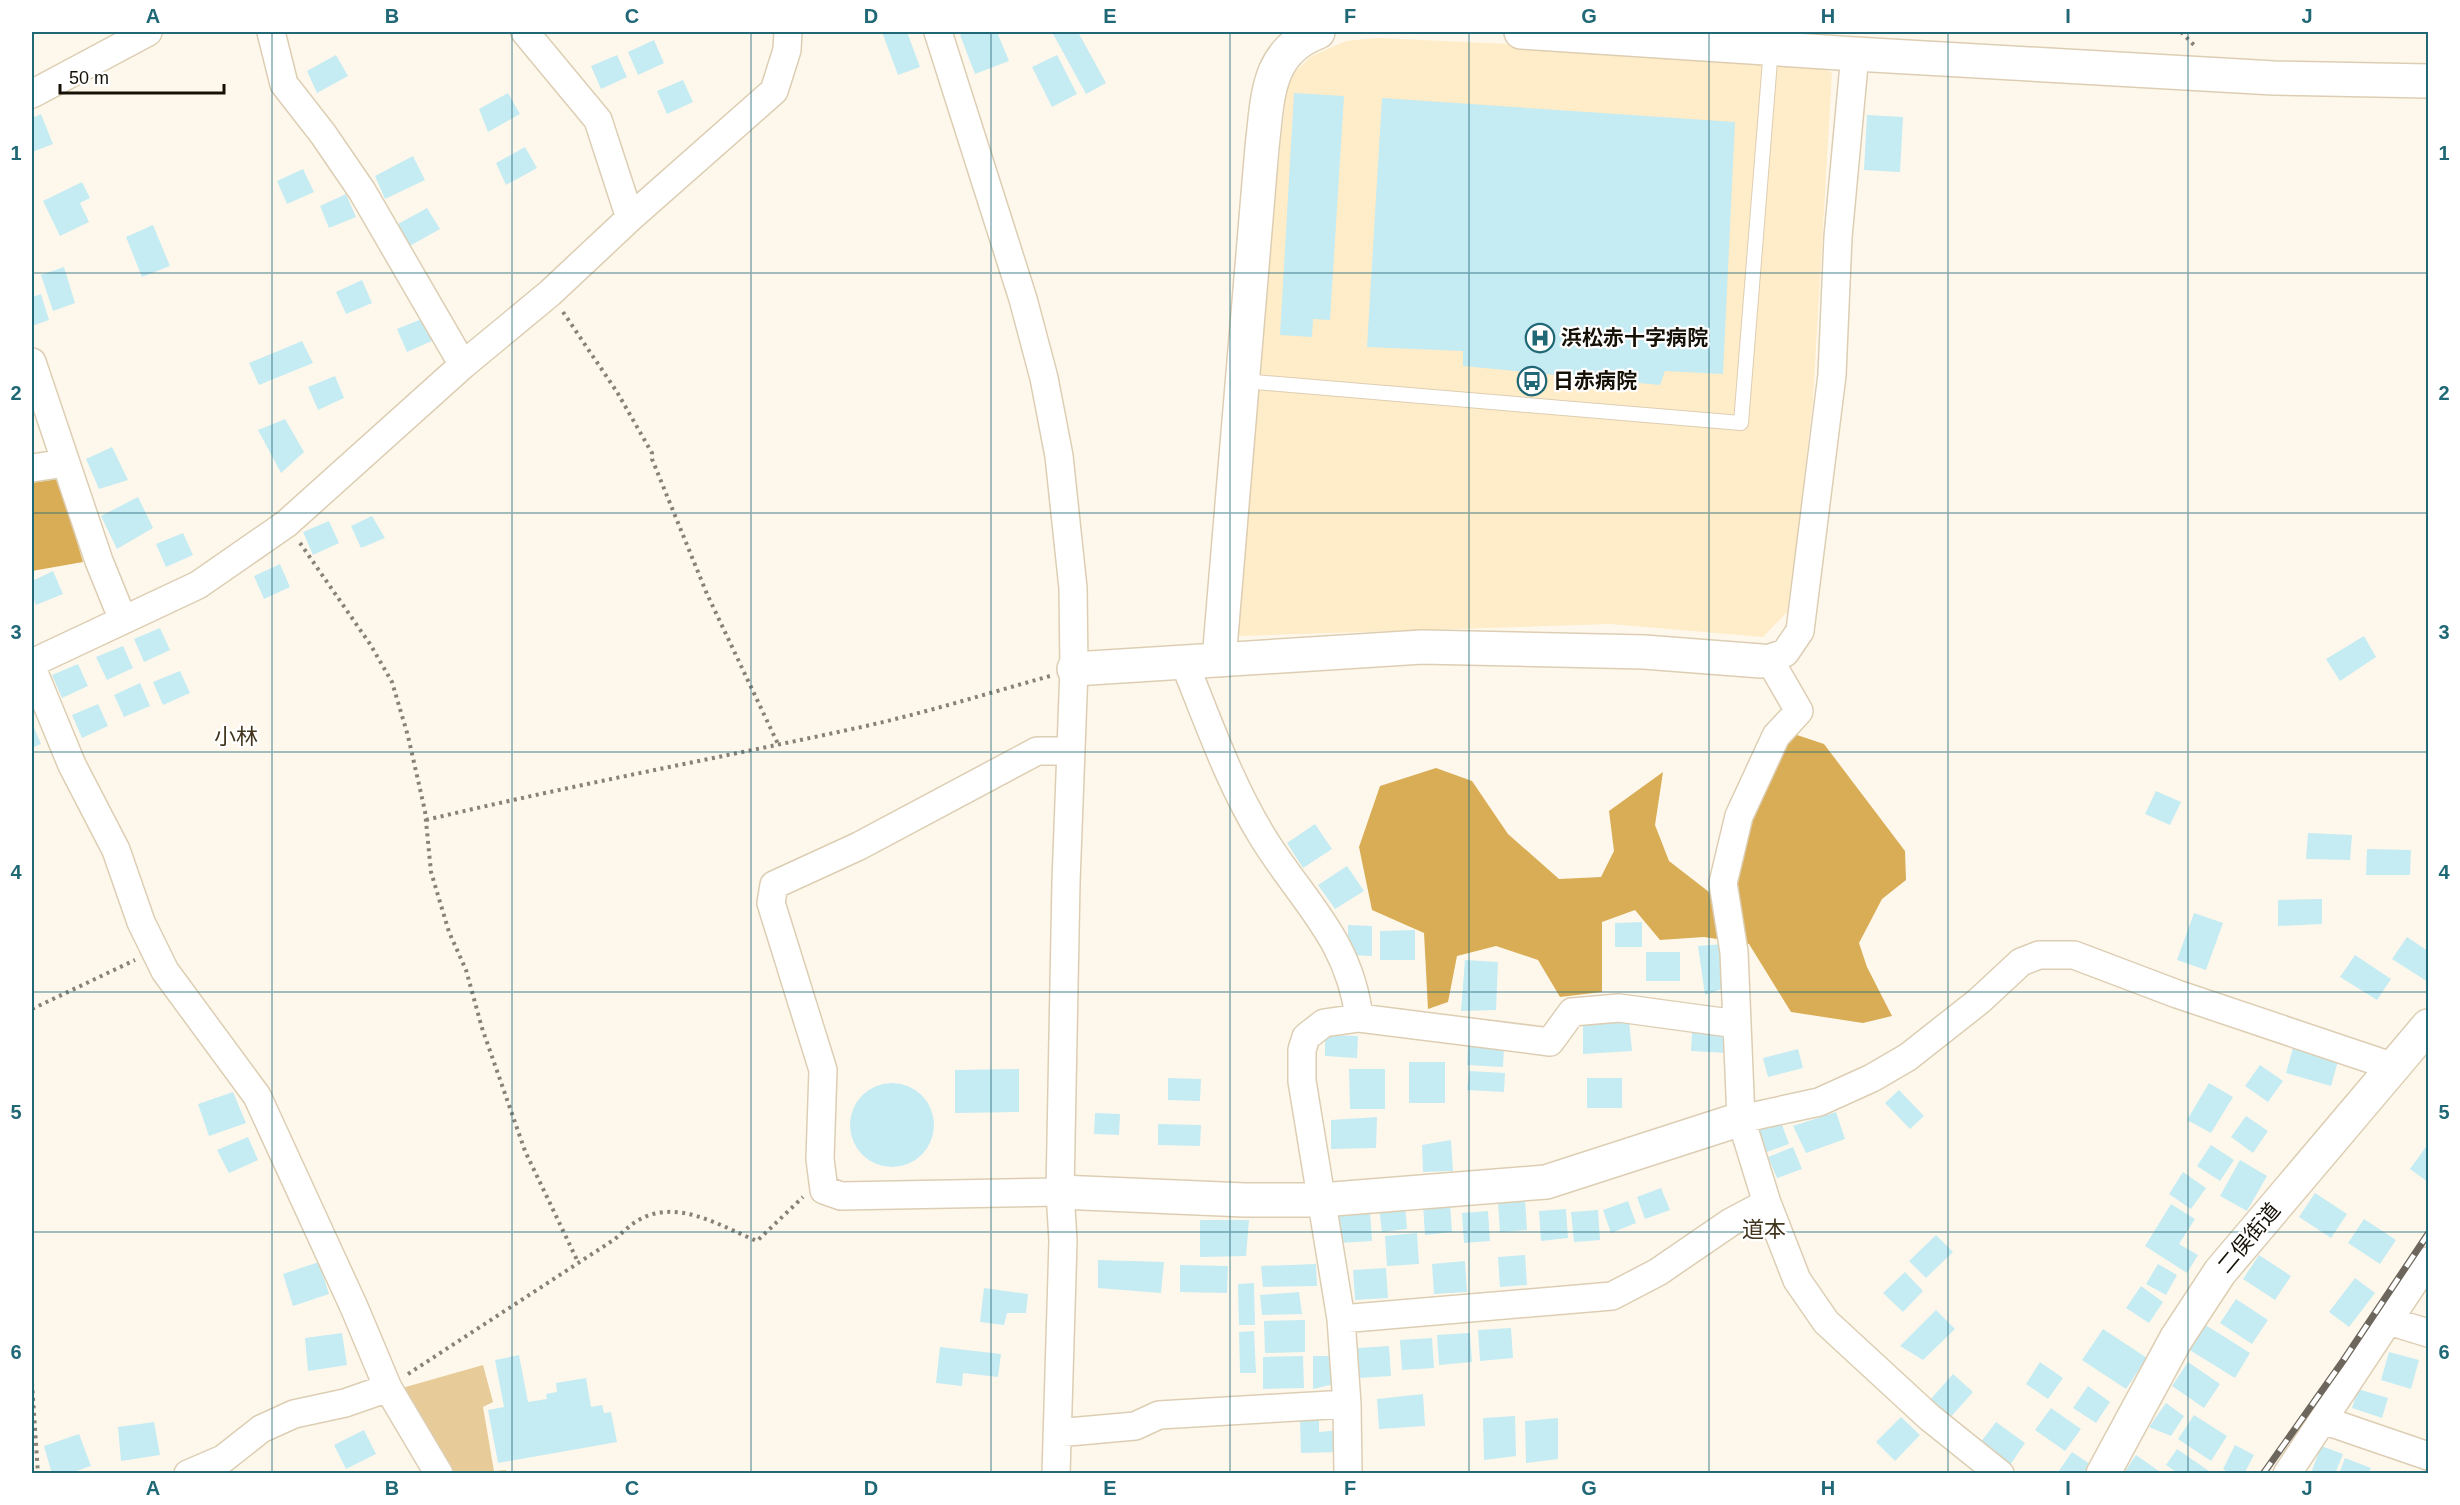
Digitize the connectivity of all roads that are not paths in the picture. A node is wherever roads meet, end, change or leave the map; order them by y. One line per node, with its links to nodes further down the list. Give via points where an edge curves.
1 (148, 32): 11 (street)
2 (271, 32): 14 (street, via 284,84 362,190)
3 (525, 32): 12 (street, via 598,120)
4 (788, 32): 12 (street, via 788,50 774,91)
5 (938, 32): 24 (street, via 1023,299 1044,378 1059,456 1073,588)
6 (1318, 32): 15 (street, via 1295,46 1270,78)
7 (1521, 32): 8 (street)
8 (1771, 48): 9 (street); 15 (lane, via 1741,423)
9 (1855, 54): 10 (street, via 2264,78); 20 (street, via 1838,237 1832,375 1810,567 1800,631 1785,653)
10 (2428, 81)
11 (32, 94)
12 (630, 218): 14 (street, via 550,293)
13 (32, 362): 16 (street)
14 (463, 365): 18 (street, via 286,524 198,585)
15 (1243, 381): 19 (street)
16 (65, 463): 17 (street); 18 (street)
17 (32, 468)
18 (123, 620): 22 (street)
19 (1219, 660): 20 (street, via 1422,647 1644,652); 21 (street)
20 (1765, 660): 27 (street, via 1799,711 1776,736 1739,816 1723,883 1734,952)
21 (1184, 662): 24 (street); 26 (street, via 1241,798 1339,948 1357,995)
22 (32, 663)
23 (32, 668): 38 (street, via 72,765 116,850 141,922 165,971 257,1096)
24 (1074, 669): 25 (street)
25 (1071, 751): 31 (street); 31 (street, via 1037,751 859,846 774,885 771,903 823,1071 820,1159 824,1190 841,1196)
26 (1359, 1018): 27 (street, via 1550,1042 1572,1012 1618,1008); 32 (street, via 1324,1023 1306,1037 1302,1050 1302,1081)
27 (1737, 1024): 30 (street)
28 (2428, 1026): 29 (street, 二俣街道)
29 (2394, 1067): 30 (street, via 2074,955 2039,954 2021,963 1908,1057 1872,1078 1820,1102); 48 (street, 二俣街道, via 2220,1272 2176,1339)
30 (1741, 1119): 32 (street, via 1546,1182); 33 (street)
31 (1060, 1192): 32 (street); 41 (street, via 1063,1241)
32 (1321, 1200): 35 (street)
33 (1767, 1203): 35 (street, via 1731,1222 1658,1272 1612,1296); 47 (street, via 1797,1280 1826,1322 1929,1417)
34 (2428, 1262): 36 (street)
35 (1341, 1319): 39 (street)
36 (2389, 1321): 37 (street); 40 (street)
37 (2428, 1334)
38 (388, 1388): 43 (street, via 294,1414 261,1429 223,1459); 44 (street)
39 (1347, 1404): 41 (street, via 1159,1415 1135,1426); 46 (street)
40 (2323, 1420): 42 (street); 49 (street)
41 (1057, 1433): 45 (street)
42 (2428, 1456)
43 (188, 1473)
44 (439, 1473)
45 (1056, 1473)
46 (1348, 1473)
47 (2000, 1473)
48 (2103, 1473)
49 (2287, 1473)

